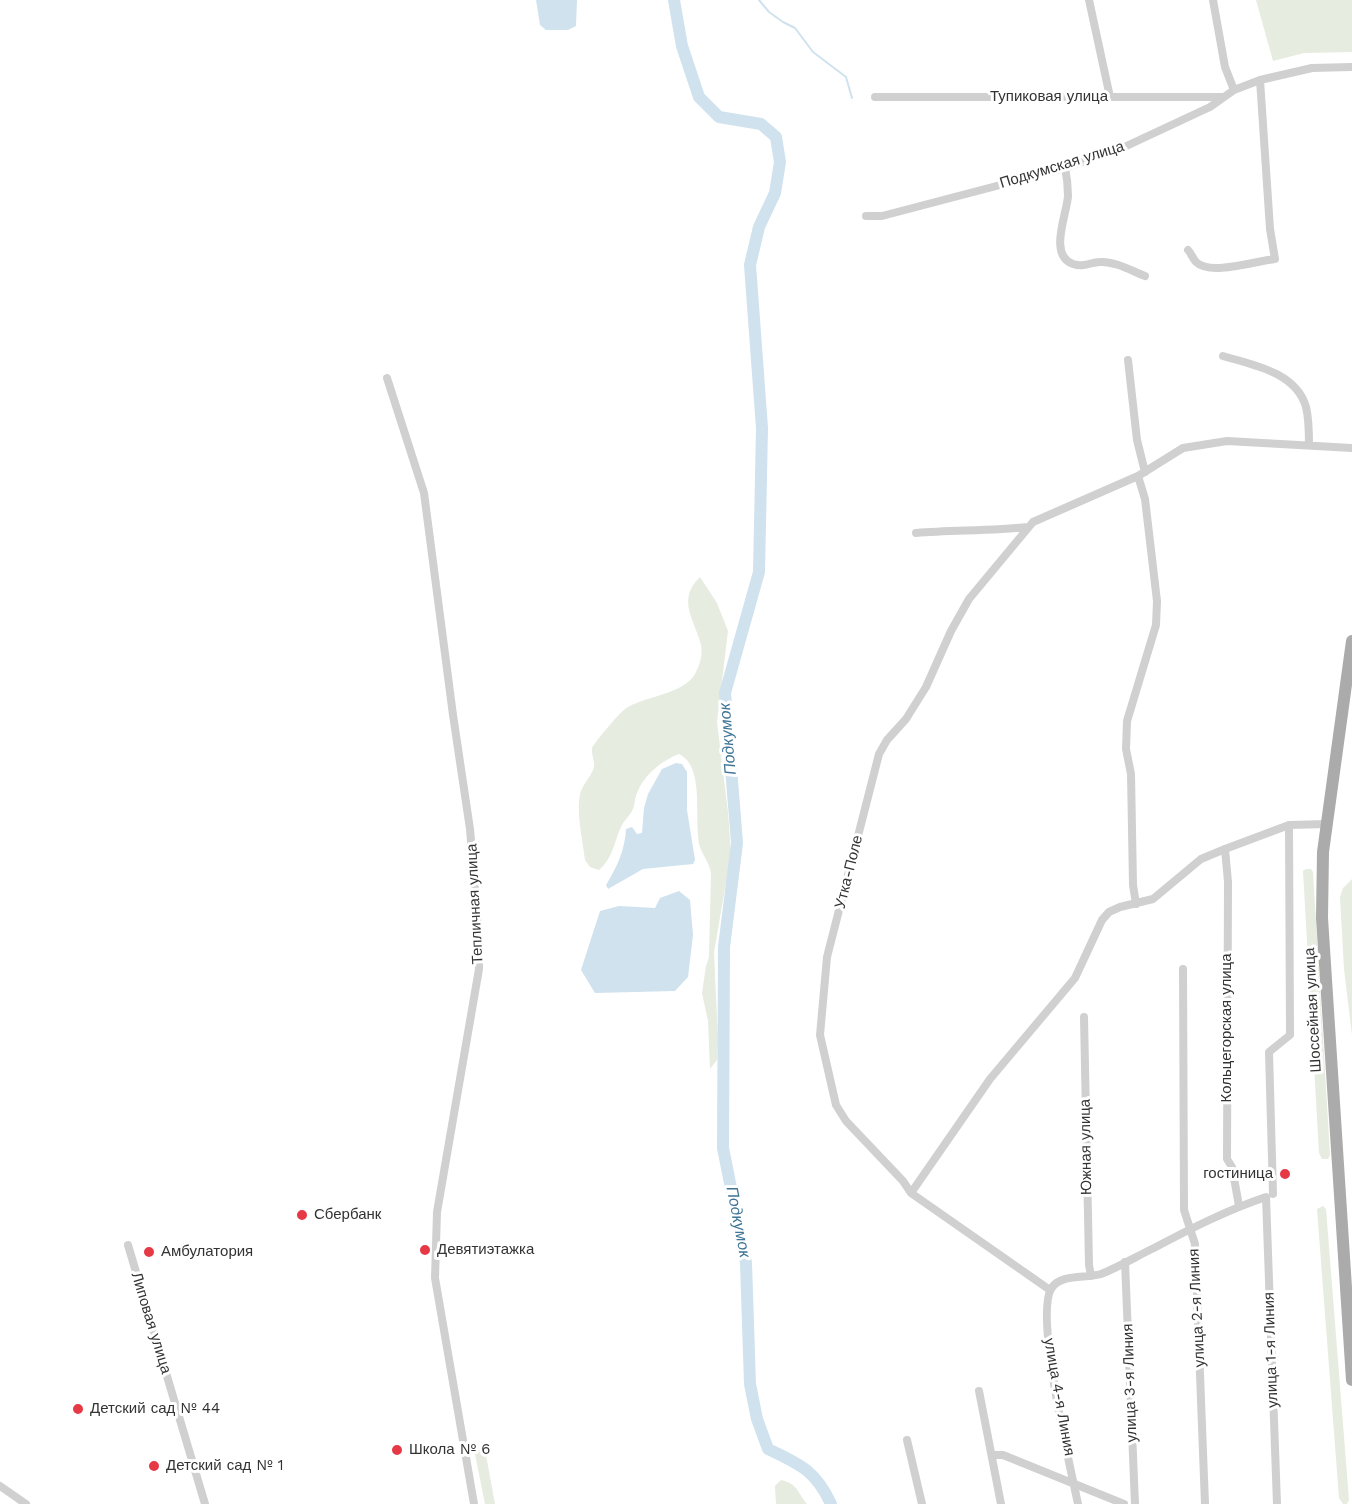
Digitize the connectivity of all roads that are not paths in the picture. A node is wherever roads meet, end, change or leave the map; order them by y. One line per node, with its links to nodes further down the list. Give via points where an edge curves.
1 (1089, 0): 7 (street)
2 (1213, 0): 5 (street, via 1225,67)
3 (1352, 67): 4 (street, Подкумская улица, via 1312,68)
4 (1260, 80): 5 (street, Подкумская улица); 11 (street, via 1275,259 1206,267 1196,263)
5 (1234, 90): 8 (street, Подкумская улица)
6 (875, 97): 7 (street, Тупиковая улица)
7 (1110, 97): 8 (street, Тупиковая улица)
8 (1223, 97): 9 (street, Подкумская улица, via 1210,107 1120,149)
9 (1065, 168): 10 (street, Подкумская улица, via 882,216); 12 (street, via 1068,198 1060,249 1066,260 1086,266 1100,262 1116,264)
10 (866, 216)
11 (1188, 250)
12 (1145, 276)
13 (1223, 356): 16 (street, via 1285,378 1298,389 1306,406)
14 (1128, 360): 18 (street)
15 (387, 378): 44 (street, Тепличная улица, via 424,493 470,829 479,934 479,969 437,1212 435,1278)
16 (1309, 445): 17 (street, Утка-Поле); 18 (street, Утка-Поле, via 1227,441 1183,448)
17 (1352, 448)
18 (1141, 474): 19 (street, Утка-Поле); 25 (street, via 1157,602 1156,624 1127,721)
19 (1028, 527): 20 (street); 28 (street, Утка-Поле, via 969,599 926,687 879,754 827,957 820,1035 836,1105)
20 (916, 533)
21 (1352, 641): 22 (main road, Шоссейная улица)
22 (1327, 824): 23 (street); 36 (main road, Шоссейная улица, via 1322,918)
23 (1288, 825): 24 (street); 29 (street, Шоссейная улица, via 1290,1035 1269,1052)
24 (1225, 849): 25 (street, via 1201,859 1153,899); 30 (street, Кольцегорская улица, via 1227,1159)
25 (1136, 904): 28 (street, via 1109,912 1102,920 1076,978 990,1079)
26 (1183, 969): 31 (street, улица 2-я Линия, via 1184,1210)
27 (1084, 1017): 34 (street, Южная улица)
28 (911, 1193): 35 (street, Утка-Поле)
29 (1269, 1195): 30 (street); 51 (street, улица 1-я Линия)
30 (1239, 1206): 31 (street)
31 (1190, 1229): 33 (street); 50 (street, улица 2-я Линия, via 1195,1244)
32 (128, 1245): 43 (street, Липовая улица)
33 (1125, 1262): 34 (street); 49 (street, улица 3-я Линия)
34 (1091, 1276): 35 (street, via 1064,1279)
35 (1050, 1290): 40 (street, улица 4-я Линия, via 1046,1322 1051,1363)
36 (1352, 1380)
37 (979, 1391): 39 (street)
38 (907, 1440): 45 (street)
39 (992, 1455): 40 (street, via 1003,1455); 46 (street)
40 (1074, 1482): 47 (street, улица 4-я Линия); 48 (street)
41 (0, 1486): 42 (street)
42 (26, 1504)
43 (205, 1504)
44 (474, 1504)
45 (922, 1504)
46 (1001, 1504)
47 (1078, 1504)
48 (1124, 1504)
49 (1135, 1504)
50 (1205, 1504)
51 (1277, 1504)

